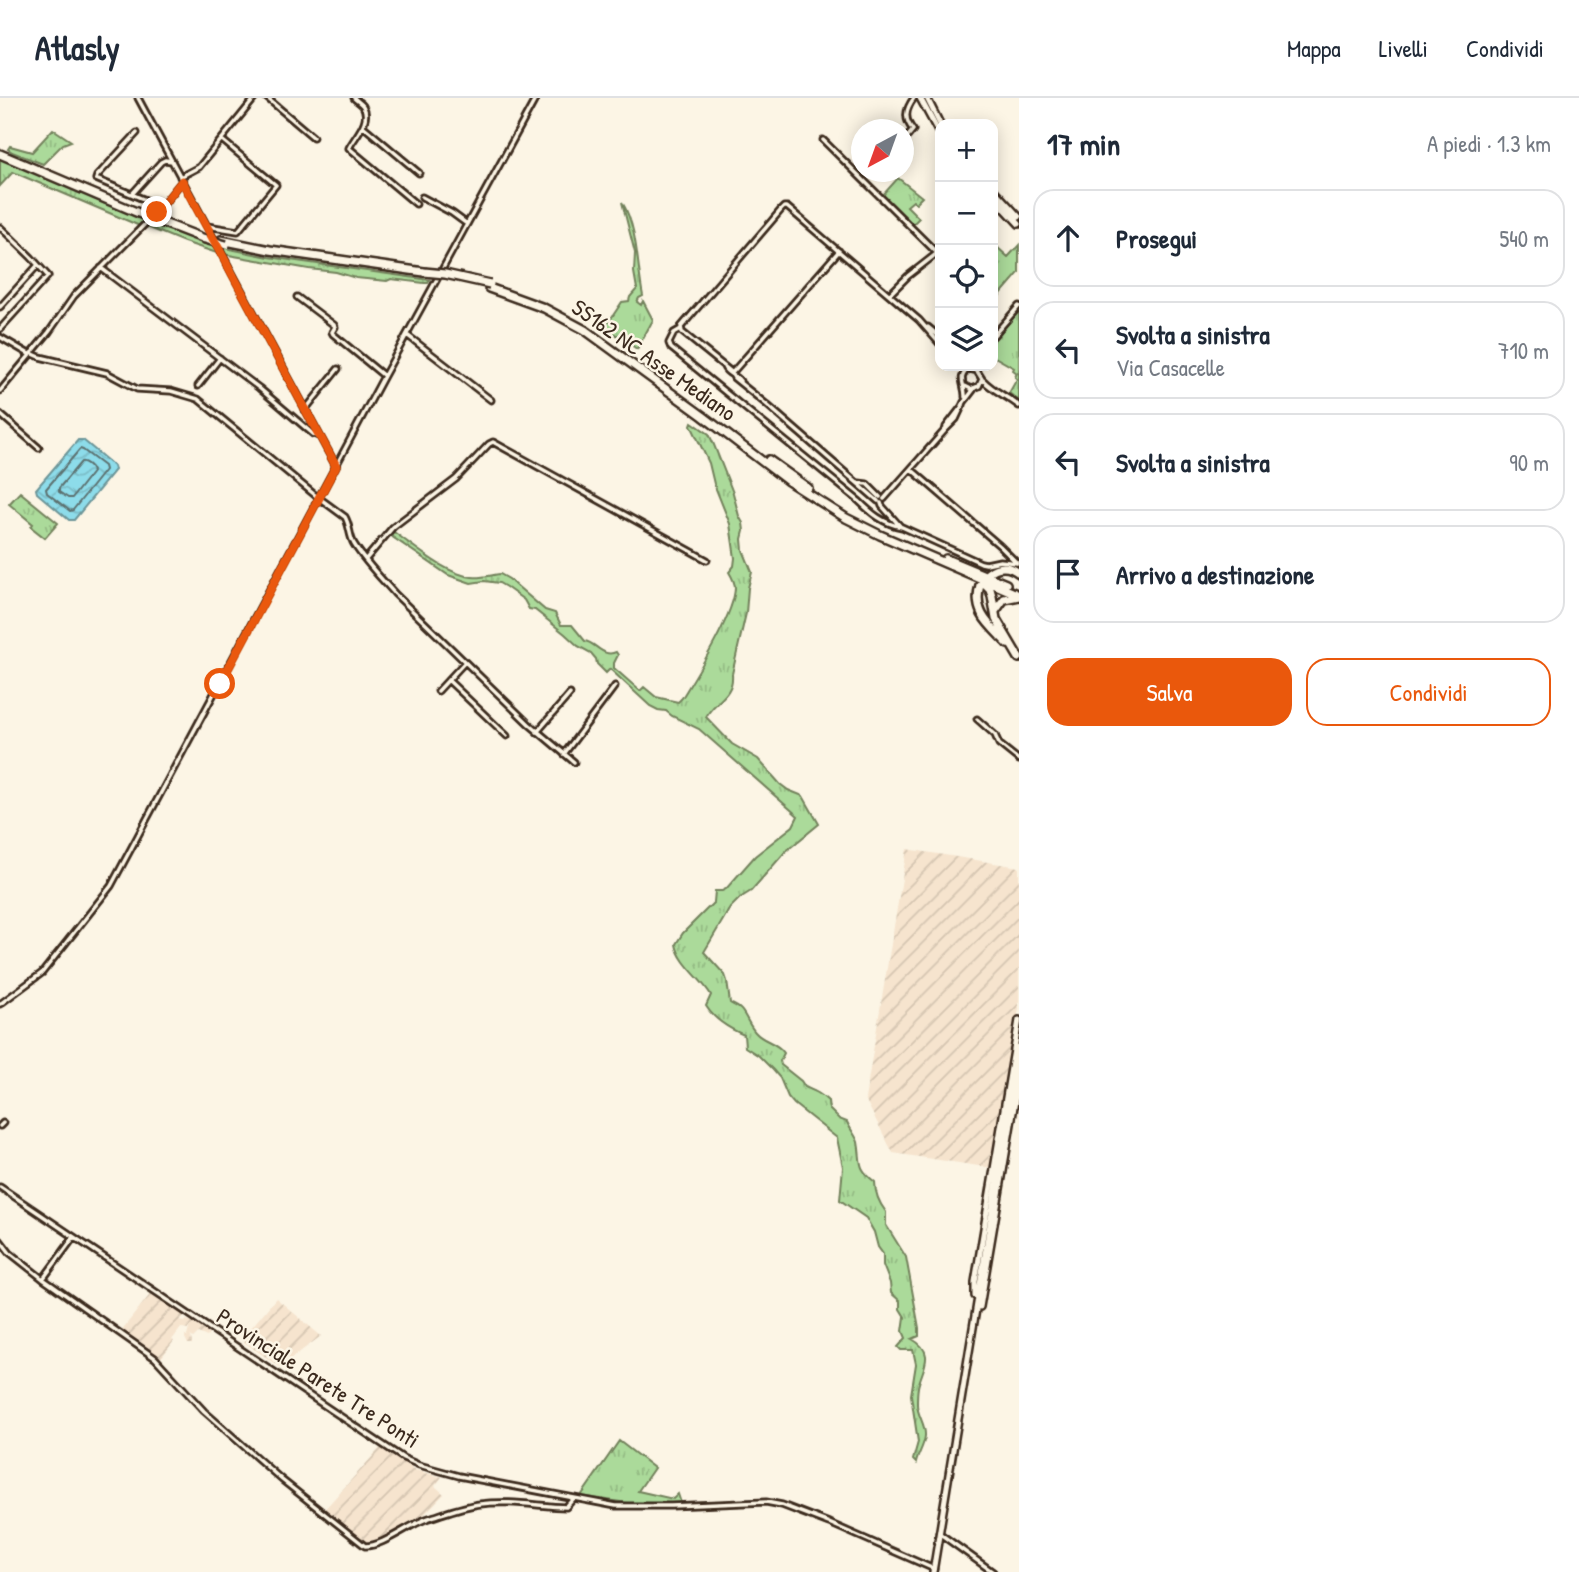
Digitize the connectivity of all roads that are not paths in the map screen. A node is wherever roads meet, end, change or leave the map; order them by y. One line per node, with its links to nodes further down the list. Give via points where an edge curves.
1 (138, 98): 18 (street)
2 (255, 98): 15 (street)
3 (267, 98): 14 (street)
4 (354, 98): 11 (street, via 364,109)
5 (536, 98): 30 (street)
6 (914, 98): 9 (street)
7 (920, 98): 12 (main road)
8 (927, 98): 10 (main road)
9 (907, 119)
10 (938, 119)
11 (362, 126): 19 (street); 25 (street, via 349,148)
12 (935, 126)
13 (137, 133): 21 (street, via 96,178)
14 (313, 138)
15 (222, 140): 20 (street, via 199,167); 32 (street, via 276,185 238,231)
16 (824, 140): 34 (street)
17 (0, 151): 79 (highway, SS162 NC Asse Mediano, bridge, via 148,217 224,243 277,256 424,273 490,286 542,305 630,359 822,498)
18 (172, 161): 20 (street); 21 (street, via 161,162)
19 (419, 173)
20 (181, 179): 26 (street); 32 (street)
21 (132, 194): 26 (street)
22 (998, 194): 28 (main road)
23 (422, 197): 30 (street)
24 (998, 201): 31 (main road)
25 (416, 204)
26 (162, 207): 27 (street)
27 (157, 212)
28 (1019, 217)
29 (145, 224): 38 (street)
30 (467, 224): 48 (street)
31 (1019, 224)
32 (206, 226): 70 (street)
33 (0, 228): 37 (street)
34 (935, 248)
35 (839, 251): 39 (street); 45 (street, via 784,207); 57 (street)
36 (935, 255): 39 (street)
37 (38, 265): 42 (street); 44 (street, via 47,278)
38 (101, 268): 51 (street); 52 (street)
39 (890, 294): 43 (street)
40 (297, 297): 59 (street, via 335,326 333,334)
41 (1019, 306): 46 (street)
42 (0, 307)
43 (926, 327): 47 (street); 50 (street)
44 (0, 329)
45 (681, 329): 57 (street); 78 (street, via 674,333 671,348 869,512)
46 (998, 329)
47 (935, 332)
48 (407, 335): 59 (street); 67 (street)
49 (0, 337): 51 (street)
50 (935, 338)
51 (30, 354): 66 (street); 76 (street, via 107,373 137,389 172,391 198,399)
52 (220, 358): 61 (street); 72 (street)
53 (338, 369): 70 (street)
54 (961, 371): 58 (street)
55 (968, 371): 58 (street)
56 (980, 373): 60 (street)
57 (732, 375): 77 (street)
58 (962, 375): 63 (street)
59 (384, 376): 74 (street)
60 (982, 379): 62 (street); 64 (street)
61 (198, 386)
62 (979, 386): 64 (street); 65 (street)
63 (965, 387): 65 (street); 68 (street)
64 (991, 388): 69 (street)
65 (974, 389): 68 (street)
66 (0, 391)
67 (491, 400)
68 (963, 404): 75 (street)
69 (1019, 406)
70 (305, 410): 72 (street)
71 (0, 414): 73 (street)
72 (319, 436): 74 (street)
73 (39, 448)
74 (336, 466): 76 (street)
75 (911, 469): 77 (street); 82 (street)
76 (319, 498): 80 (street, via 348,520 354,545); 100 (street, via 111,887 41,973)
77 (881, 500): 78 (street)
78 (902, 527): 82 (street, via 981,563)
79 (905, 544): 85 (highway, SS162 NC Asse Mediano); 86 (highway, SS162 NC Asse Mediano)
80 (366, 559): 81 (street, via 393,527 456,479 493,442); 89 (street)
81 (707, 560)
82 (1018, 564)
83 (988, 573): 84 (highway, via 1003,567)
84 (1019, 573)
85 (980, 582): 86 (highway, SS162 NC Asse Mediano); 87 (highway, via 990,589); 88 (highway, via 981,614)
86 (1019, 594): 87 (highway, via 1004,599)
87 (995, 610): 88 (highway)
88 (1017, 655)
89 (465, 662): 90 (street); 95 (street)
90 (448, 680): 92 (street); 96 (street)
91 (615, 686): 97 (street)
92 (438, 691)
93 (570, 694): 95 (street)
94 (977, 719): 98 (street)
95 (537, 732): 97 (street)
96 (507, 736)
97 (564, 754): 99 (street)
98 (1019, 760)
99 (574, 762)
100 (0, 1004)
101 (1019, 1020): 108 (main road, via 975,1282)
102 (1019, 1047): 108 (main road)
103 (1019, 1077): 109 (main road)
104 (0, 1187): 105 (street, Provinciale Parete Tre Ponti)
105 (74, 1237): 107 (street); 110 (street, Provinciale Parete Tre Ponti, via 403,1458 435,1471)
106 (0, 1240): 107 (street)
107 (43, 1279): 110 (street, via 155,1358 212,1418 365,1546 376,1545 425,1519 479,1504 564,1507)
108 (976, 1318): 109 (main road)
109 (973, 1334): 111 (main road)
110 (574, 1498): 112 (street, Provinciale Parete Tre Ponti, via 616,1506 782,1505)
111 (939, 1533): 112 (main road); 113 (street)
112 (933, 1570)
113 (993, 1572)

